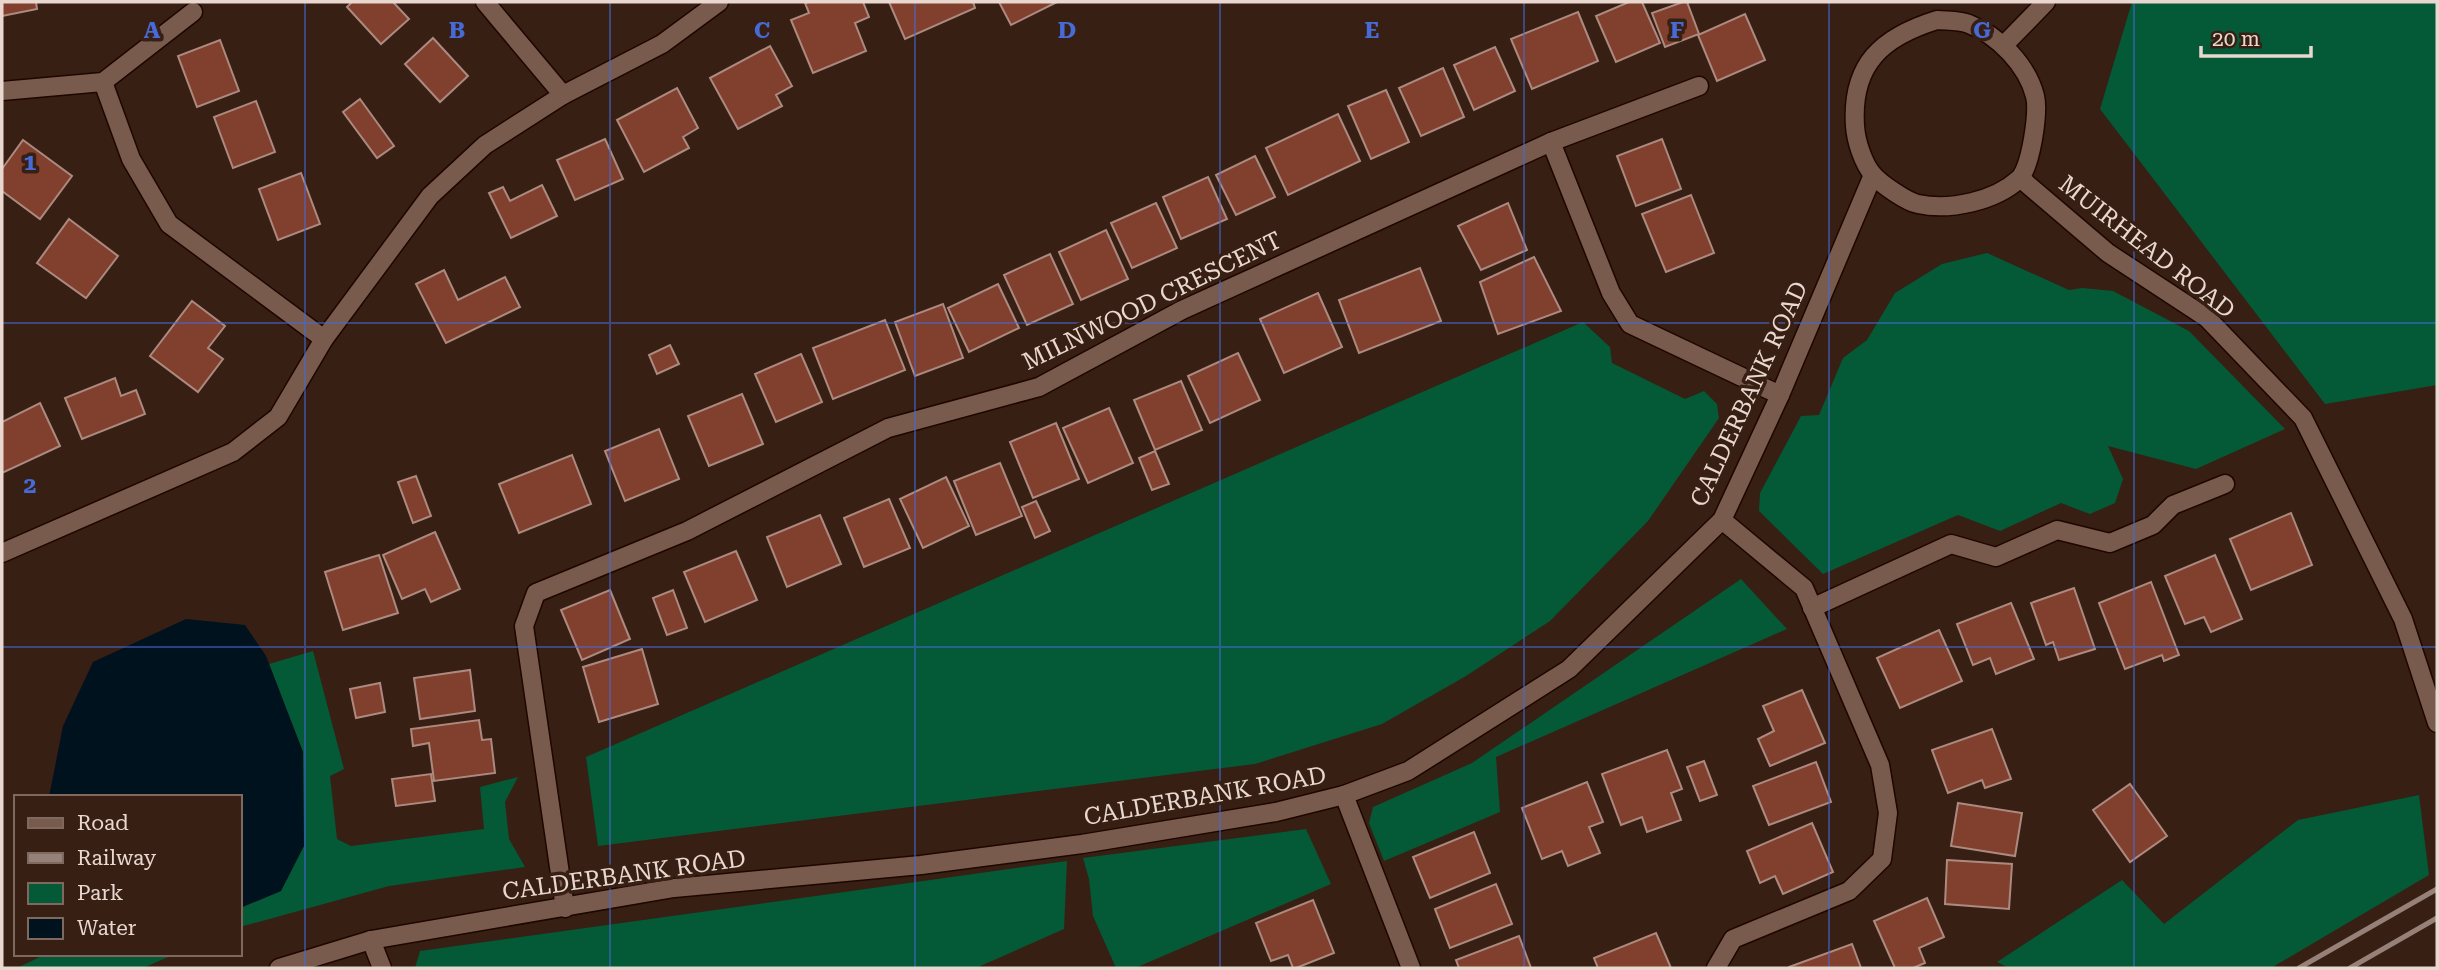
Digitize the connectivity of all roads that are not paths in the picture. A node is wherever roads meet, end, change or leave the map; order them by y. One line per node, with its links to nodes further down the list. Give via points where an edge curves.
1 (485, 2): 9 (street)
2 (719, 2): 9 (street, via 662,44)
3 (2046, 2): 5 (street)
4 (193, 12): 6 (street)
5 (2004, 45): 11 (street, via 1968,23 1937,20 1910,29 1881,47 1861,74 1854,103 1856,139); 12 (street, via 2020,64 2036,98 2031,152)
6 (103, 82): 8 (street); 13 (street, via 131,159 170,224)
7 (1699, 86): 10 (street, MILNWOOD CRESCENT)
8 (2, 91)
9 (563, 95): 13 (street, via 485,145 430,196)
10 (1551, 142): 14 (street, via 1611,293 1630,324); 21 (street, MILNWOOD CRESCENT, via 1182,310 1039,387 888,428 687,531 536,593 524,626)
11 (1873, 175): 12 (street, via 1916,204 1944,206 1985,199); 14 (street, CALDERBANK ROAD)
12 (2020, 178): 19 (street, MUIRHEAD ROAD, via 2108,253 2207,318 2303,418 2403,619)
13 (324, 339): 17 (street, via 278,417 233,452)
14 (1780, 395): 16 (street, CALDERBANK ROAD)
15 (2225, 484): 18 (street, via 2173,505 2153,525 2110,543 2057,530 1996,556 1951,544)
16 (1722, 520): 18 (street, via 1804,588); 20 (street, CALDERBANK ROAD, via 1569,669 1408,771)
17 (2, 553)
18 (1812, 608): 26 (street, via 1880,765 1888,813 1882,859 1849,891 1732,939)
19 (2437, 723)
20 (1344, 795): 21 (street, CALDERBANK ROAD, via 1276,812 1082,844 921,865 674,888); 25 (street)
21 (565, 908): 22 (street, CALDERBANK ROAD)
22 (371, 940): 23 (street, CALDERBANK ROAD); 24 (street)
23 (279, 968)
24 (382, 968)
25 (1411, 968)
26 (1716, 968)

